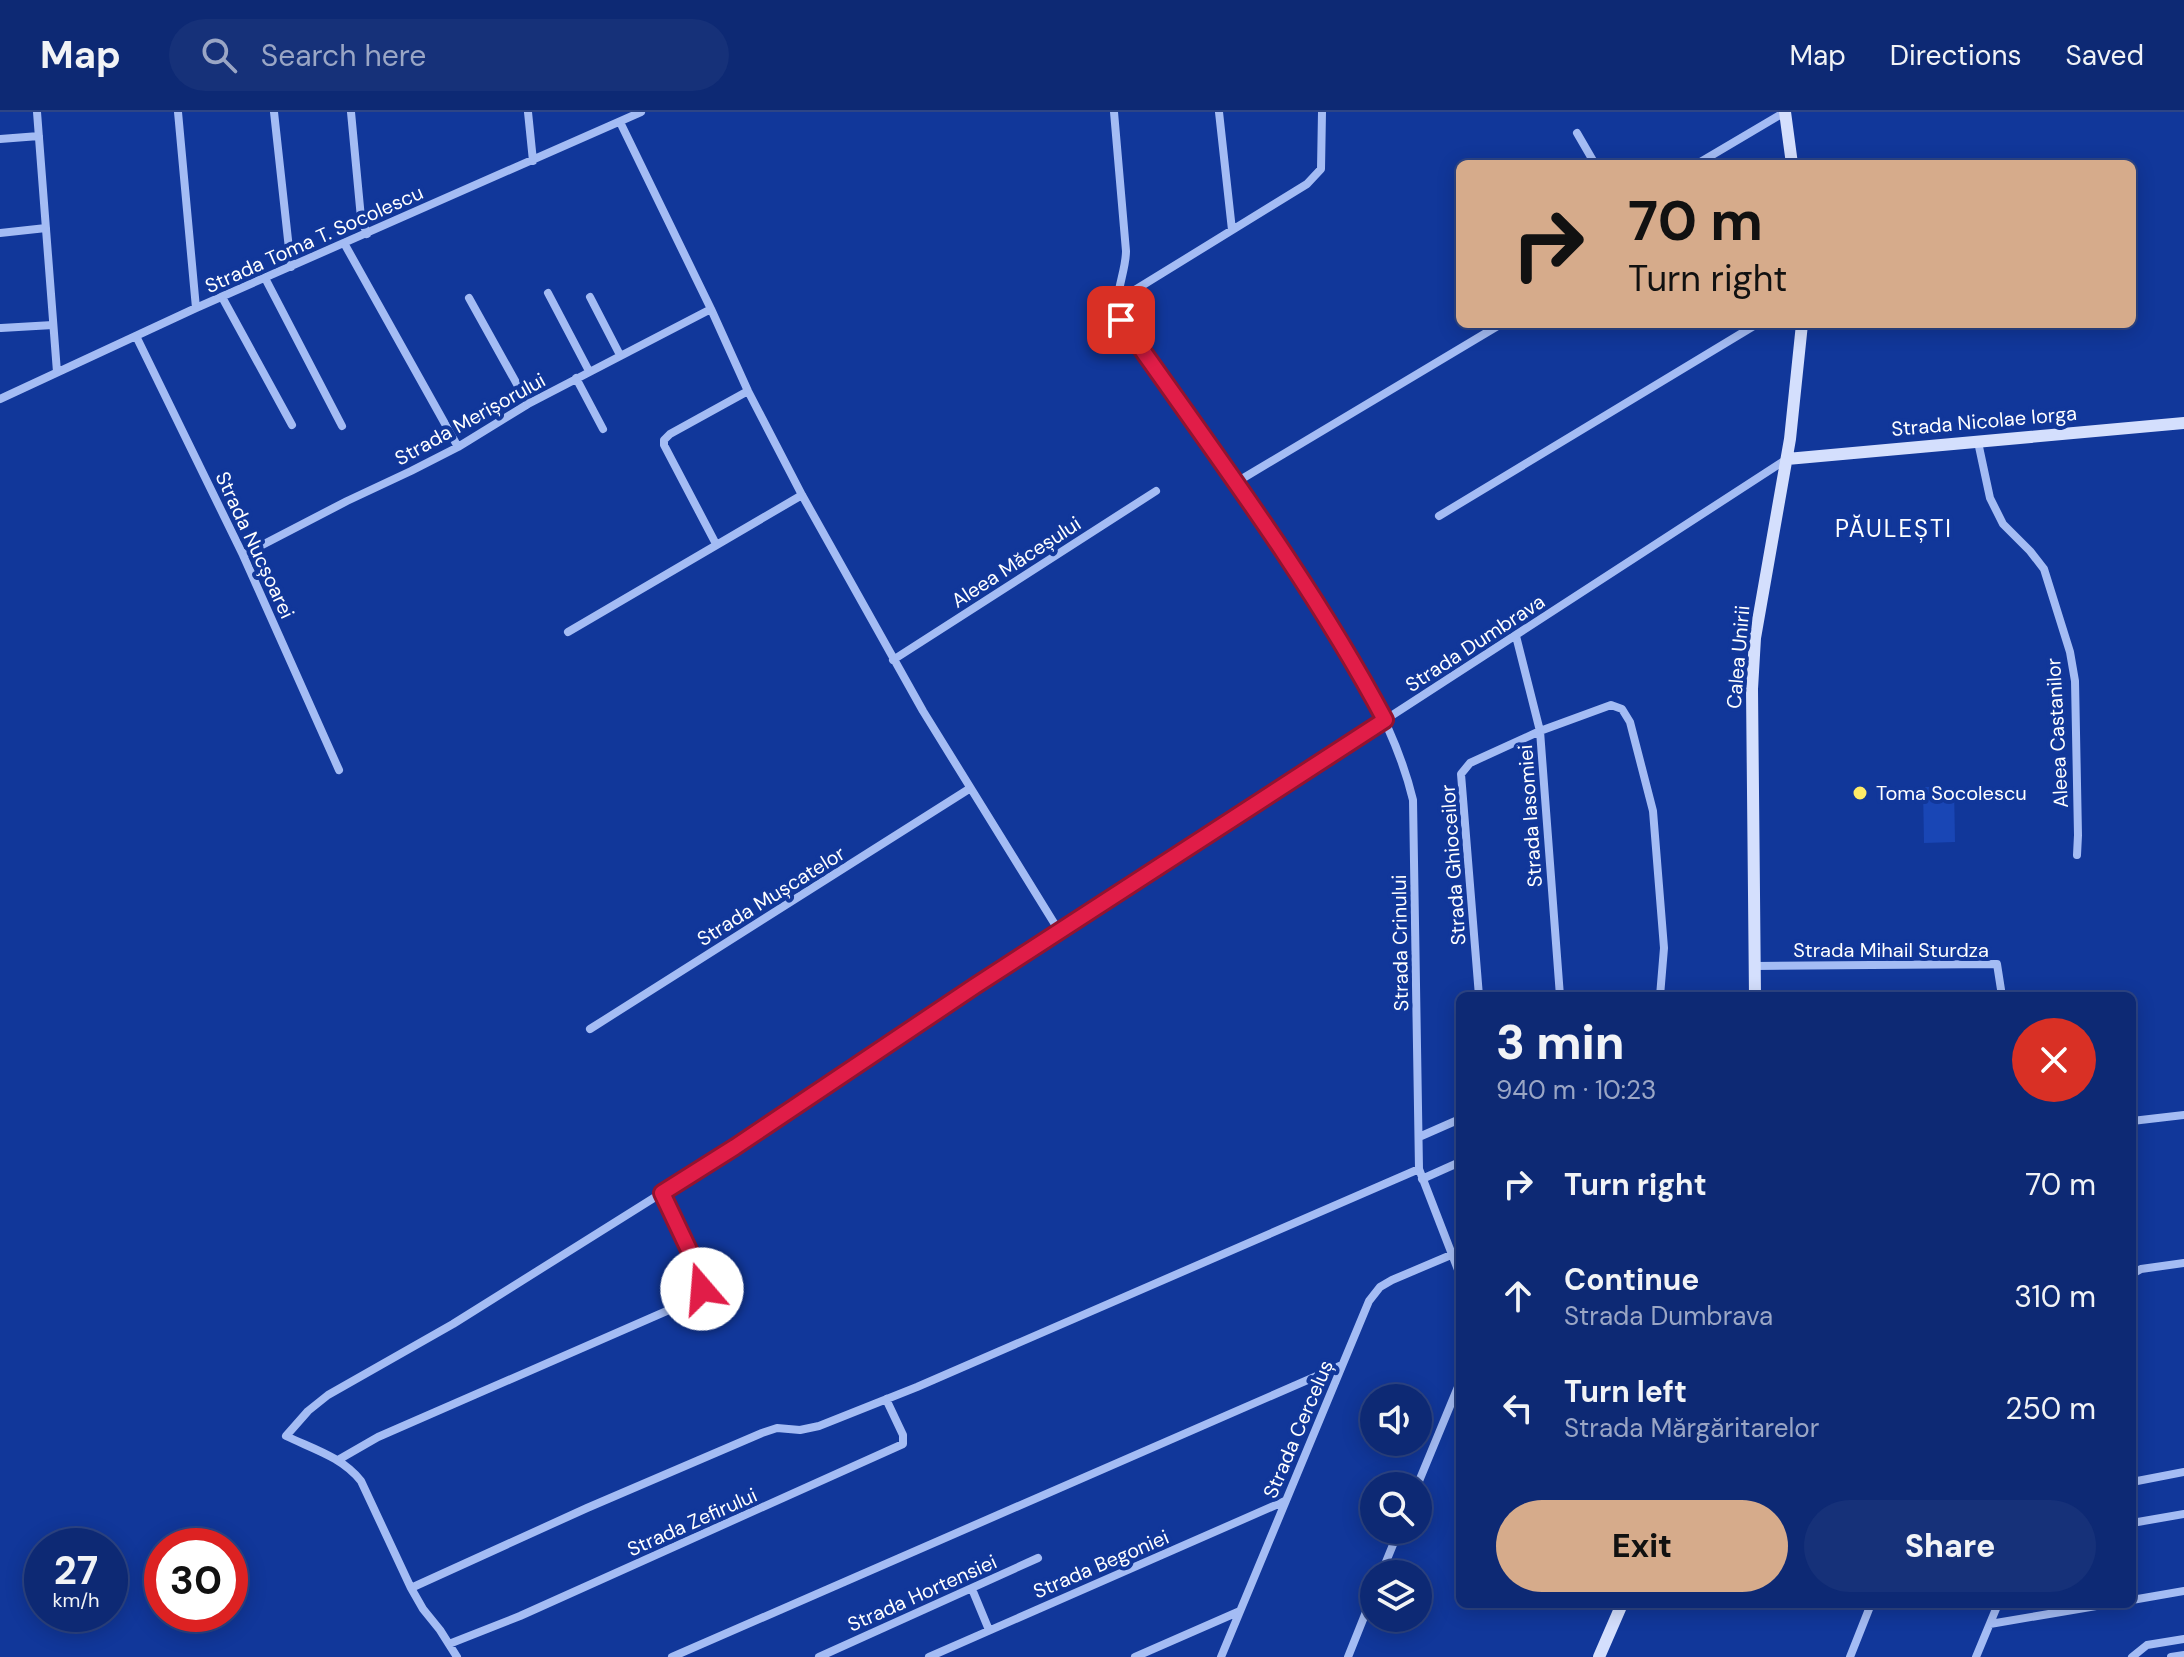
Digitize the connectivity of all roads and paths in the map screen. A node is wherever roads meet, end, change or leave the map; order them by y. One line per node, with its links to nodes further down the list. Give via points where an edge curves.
1 (37, 112): 13 (street)
2 (178, 112): 31 (street)
3 (274, 112): 24 (street)
4 (351, 112): 22 (street)
5 (528, 112): 18 (street)
6 (641, 112): 11 (street, Strada Toma T. Socolescu)
7 (1114, 112): 30 (street, via 1126,251)
8 (1219, 112): 20 (street)
9 (1322, 112): 20 (street, via 1321,169 1307,184)
10 (1785, 112): 16 (street); 17 (main road)
11 (620, 122): 18 (street, Strada Toma T. Socolescu); 32 (street)
12 (1577, 133): 15 (street)
13 (39, 136): 14 (street); 19 (street)
14 (0, 139)
15 (1593, 160)
16 (1704, 160)
17 (1791, 160)
18 (533, 161): 22 (street, Strada Toma T. Socolescu)
19 (46, 228): 21 (street); 33 (street)
20 (1232, 230): 30 (street)
21 (0, 233)
22 (367, 234): 23 (street, Strada Toma T. Socolescu)
23 (344, 243): 24 (street, Strada Toma T. Socolescu); 51 (street)
24 (291, 267): 25 (street, Strada Toma T. Socolescu)
25 (265, 278): 27 (street, Strada Toma T. Socolescu); 48 (street)
26 (548, 293): 40 (street)
27 (222, 297): 31 (street, Strada Toma T. Socolescu); 47 (street)
28 (590, 297): 39 (street)
29 (469, 298): 45 (street)
30 (1117, 301): 53 (street, Strada Crinului, via 1121,320)
31 (196, 308): 38 (street, Strada Toma T. Socolescu)
32 (711, 309): 39 (street, Strada Merișorului); 43 (street)
33 (53, 325): 34 (street); 41 (street)
34 (1, 328)
35 (1494, 328): 53 (street)
36 (1750, 328): 56 (street)
37 (1802, 328): 52 (main road, Calea Unirii)
38 (136, 336): 41 (street, Strada Toma T. Socolescu); 58 (street, Strada Nucșoarei)
39 (620, 355): 40 (street, Strada Merișorului)
40 (589, 371): 42 (street, Strada Merișorului)
41 (57, 372): 44 (street, Strada Toma T. Socolescu)
42 (576, 378): 45 (street, Strada Merișorului); 49 (street)
43 (748, 391): 55 (street); 57 (street, via 664,440)
44 (0, 399)
45 (528, 404): 51 (street, Strada Merișorului)
46 (2184, 423): 50 (main road, Strada Nicolae Iorga)
47 (292, 425)
48 (342, 426)
49 (603, 429)
50 (1978, 442): 52 (main road, Strada Nicolae Iorga); 66 (street, Aleea Castanilor, via 1990,498 2003,524 2044,569 2070,652)
51 (458, 447): 58 (street, Strada Merișorului)
52 (1787, 459): 60 (street, Strada Dumbrava); 68 (main road, Calea Unirii, via 1755,638)
53 (1235, 483): 62 (street, Strada Crinului, via 1324,615)
54 (1156, 491): 61 (street, Aleea Măceșului)
55 (802, 495): 57 (street); 61 (street)
56 (1439, 516)
57 (716, 544): 59 (street)
58 (243, 555): 64 (street, Strada Nucșoarei)
59 (568, 632)
60 (1516, 636): 62 (street, Strada Dumbrava); 63 (street, Strada Iasomiei)
61 (893, 660): 65 (street)
62 (1385, 720): 67 (street, Strada Dumbrava); 78 (street, Strada Crinului, via 1413,800)
63 (1540, 731): 69 (street, Strada Ghioceilor, via 1470,763 1461,774); 70 (street, Strada Iasomiei); 71 (street, via 1611,705 1626,713 1653,811 1664,948)
64 (339, 770)
65 (969, 789): 67 (street); 74 (street, Strada Mușcatelor)
66 (2077, 855)
67 (1059, 931): 82 (street, Strada Dumbrava)
68 (1755, 966): 72 (main road, Calea Unirii); 73 (street, Strada Mihail Sturdza, via 1997,964)
69 (1479, 992)
70 (1560, 992)
71 (1660, 992)
72 (1755, 992)
73 (2001, 992)
74 (590, 1029)
75 (2184, 1115): 77 (street)
76 (1456, 1121): 78 (street)
77 (2136, 1121)
78 (1419, 1137): 80 (street, Strada Crinului)
79 (1456, 1164): 81 (street)
80 (1419, 1169): 81 (street, Strada Crinului); 89 (street)
81 (1422, 1179): 83 (street, Strada Crinului)
82 (662, 1193): 90 (street, Strada Dumbrava, via 328,1395 286,1436); 90 (street, via 698,1269 702,1289 697,1294 378,1437)
83 (1451, 1255): 85 (street, Strada Crinului); 87 (street, Strada Cerceluș, via 1380,1287)
84 (2184, 1263): 86 (street)
85 (1456, 1266)
86 (2136, 1272)
87 (1342, 1365): 94 (street, Strada Cerceluș); 114 (street)
88 (1456, 1392): 91 (street)
89 (886, 1399): 98 (street, via 819,1426 762,1433); 111 (street, Strada Zefirului, via 903,1444)
90 (338, 1460): 98 (street, via 361,1481)
91 (1423, 1472)
92 (2184, 1472): 93 (street)
93 (2136, 1481)
94 (1285, 1500): 106 (street, Strada Cerceluș); 109 (street, Strada Begoniei)
95 (2184, 1514): 96 (street)
96 (2136, 1522)
97 (1038, 1558): 99 (street, Strada Hortensiei)
98 (411, 1588): 111 (street)
99 (972, 1589): 109 (street); 115 (street, Strada Hortensiei)
100 (2184, 1591): 101 (street)
101 (2136, 1599)
102 (1620, 1608): 120 (main road)
103 (1869, 1608): 121 (street)
104 (1996, 1608): 107 (street)
105 (2084, 1608): 107 (street)
106 (1240, 1610): 117 (street); 118 (street, Strada Cerceluș)
107 (1990, 1624): 122 (street)
108 (1360, 1627): 119 (street)
109 (989, 1630): 116 (street, Strada Begoniei)
110 (2184, 1639): 123 (street, via 2147,1645)
111 (449, 1644): 113 (street)
112 (2184, 1655): 124 (street)
113 (457, 1657)
114 (672, 1657)
115 (819, 1657)
116 (929, 1657)
117 (1135, 1657)
118 (1221, 1657)
119 (1348, 1657)
120 (1599, 1657)
121 (1850, 1657)
122 (1976, 1657)
123 (2132, 1657)
124 (2171, 1657)

